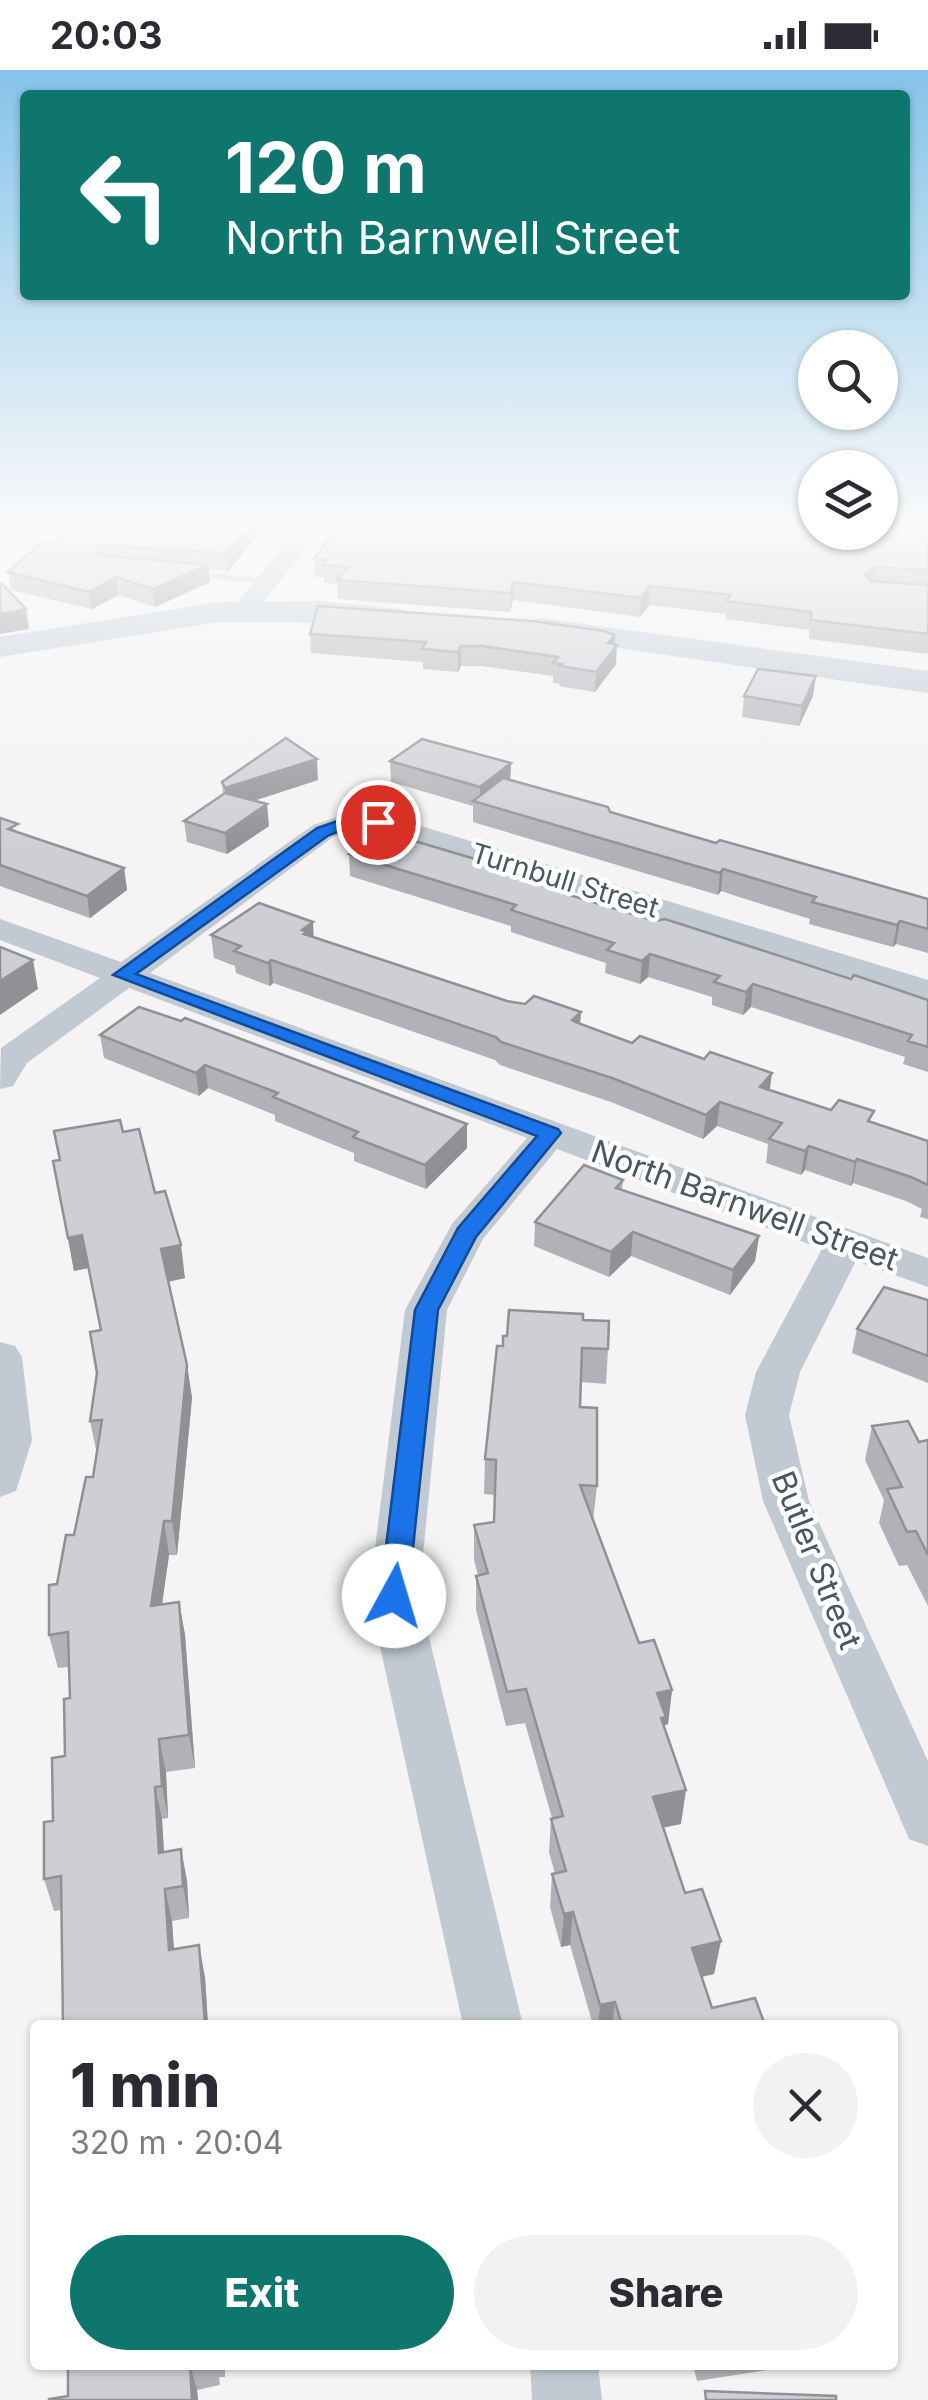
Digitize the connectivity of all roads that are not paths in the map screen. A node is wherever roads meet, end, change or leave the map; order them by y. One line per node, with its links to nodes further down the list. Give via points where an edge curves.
1 (76, 633): 3 (main road)
2 (563, 633): 4 (main road)
3 (0, 647)
4 (928, 682)
5 (0, 930): 6 (street, North Barnwell Street)
6 (122, 975): 7 (street, Turnbull Street, via 323,832 378,822); 8 (street, Turnbull Street, via 14,1056); 9 (street, North Barnwell Street)
7 (928, 991)
8 (0, 1078)
9 (551, 1133): 10 (street, North Barnwell Street); 15 (street, via 466,1233 426,1310 394,1596)
10 (846, 1242): 11 (street, North Barnwell Street); 14 (street, Butler Street, via 778,1372 767,1415 786,1501)
11 (928, 1273)
12 (0, 1358): 13 (street, via 9,1440)
13 (0, 1480)
14 (928, 1821)
15 (493, 2020)
16 (564, 2370): 17 (street)
17 (566, 2400)

